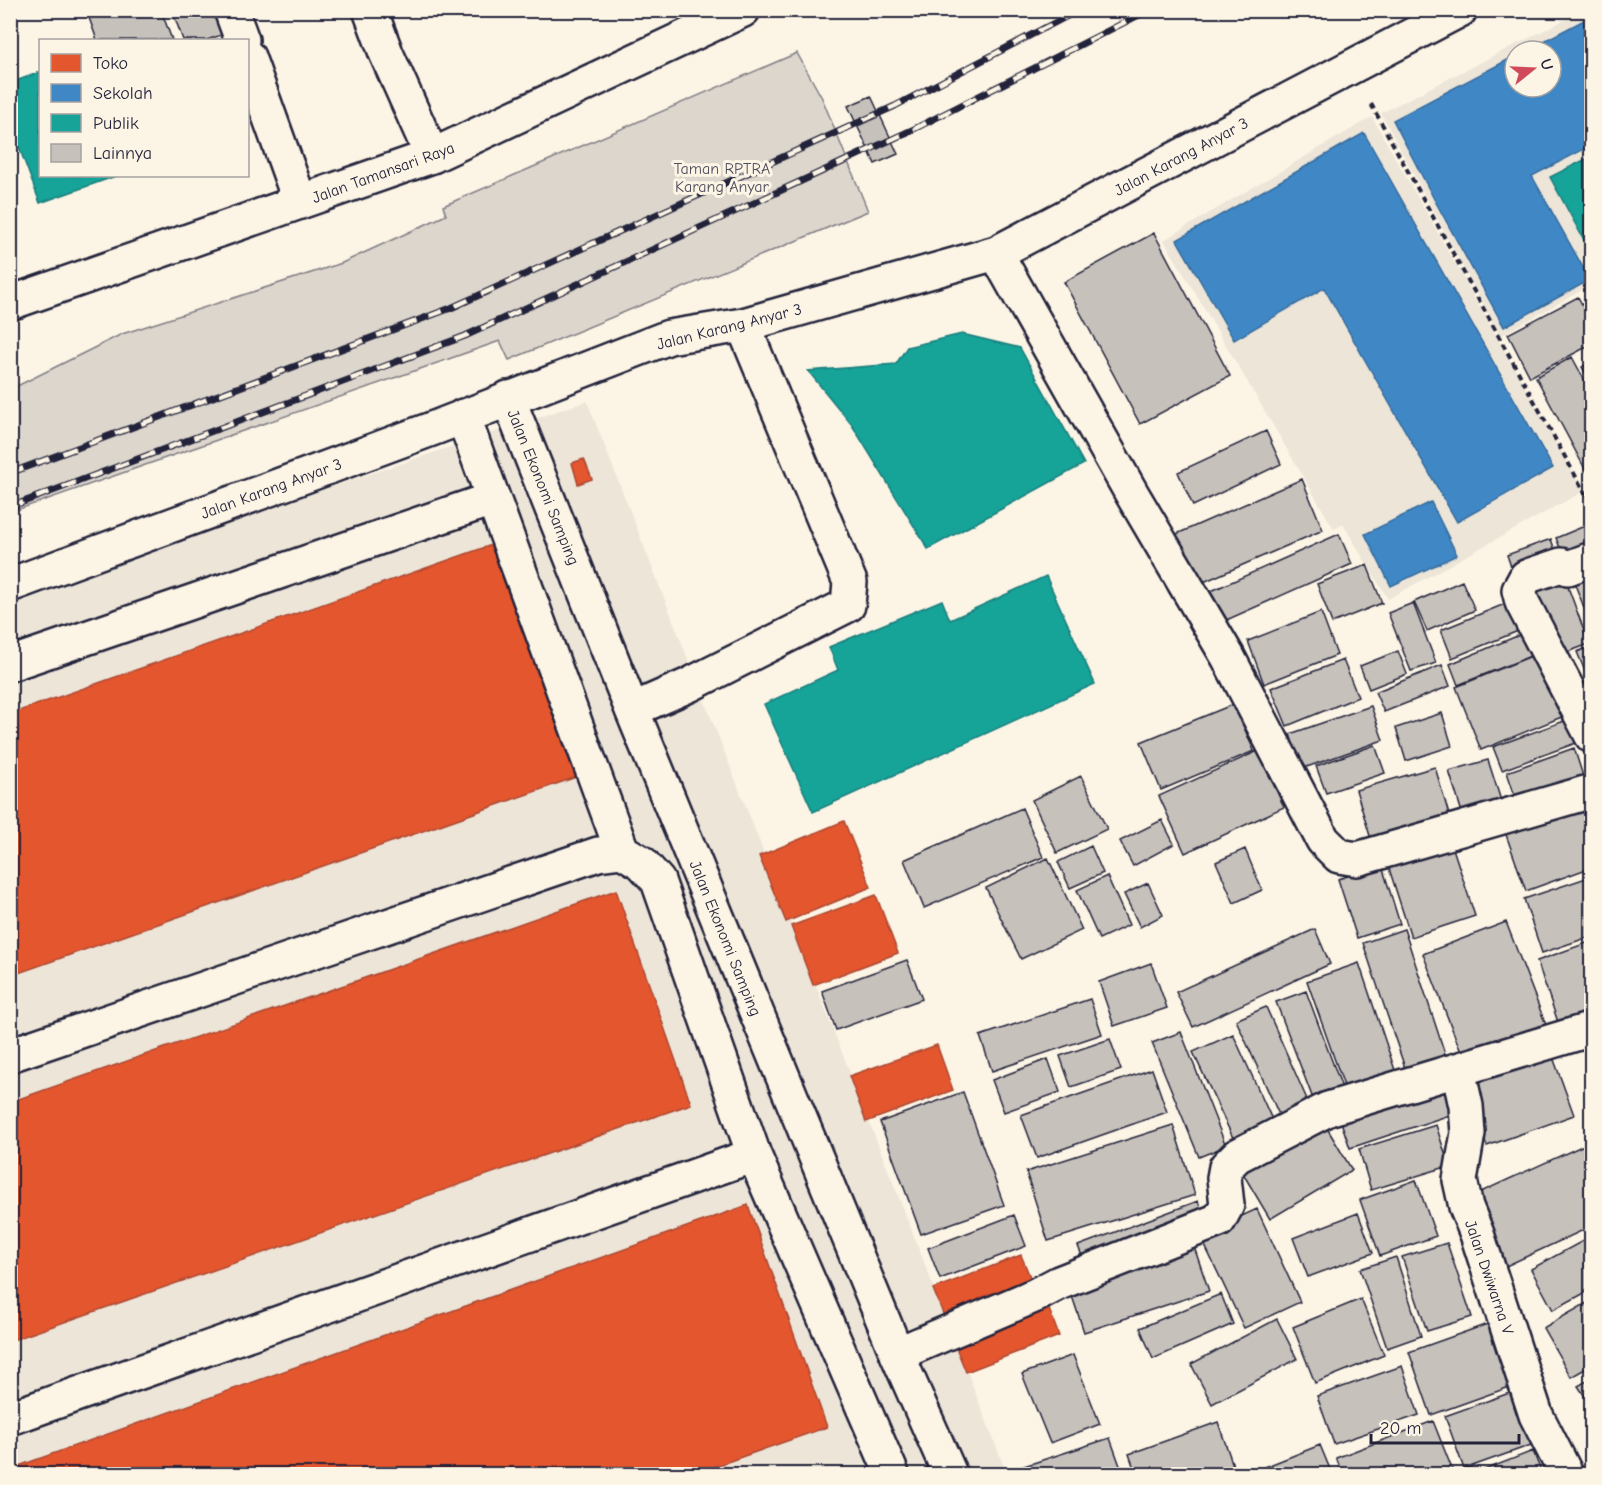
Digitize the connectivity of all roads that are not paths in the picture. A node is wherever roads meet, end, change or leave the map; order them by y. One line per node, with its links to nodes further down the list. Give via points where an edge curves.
1 (231, 10): 5 (street)
2 (370, 10): 7 (street)
3 (744, 10): 7 (street, Jalan Tamansari Raya)
4 (1460, 10): 9 (street, Jalan Karang Anyar 3)
5 (242, 39)
6 (249, 60): 8 (street)
7 (432, 156): 8 (street, Jalan Tamansari Raya)
8 (300, 202): 10 (street, Jalan Tamansari Raya)
9 (996, 253): 11 (street, Jalan Karang Anyar 3); 20 (street, via 1228,657 1323,840 1339,856 1357,858)
10 (10, 303)
11 (744, 324): 12 (street, Jalan Karang Anyar 3, via 669,338); 18 (street, via 850,582 848,605)
12 (508, 398): 13 (street, Jalan Karang Anyar 3); 18 (street, Jalan Ekonomi Samping)
13 (463, 416): 14 (street); 16 (street, Jalan Karang Anyar 3)
14 (492, 499): 17 (street); 21 (street)
15 (1592, 559): 19 (street, via 1526,577 1519,590)
16 (10, 585)
17 (10, 663)
18 (632, 710): 26 (street, Jalan Ekonomi Samping)
19 (1592, 736)
20 (1592, 791)
21 (622, 851): 23 (street, via 598,854); 25 (street, via 642,862 658,881)
22 (1592, 1029): 24 (street)
23 (10, 1055)
24 (1458, 1070): 26 (street, via 1328,1109 1237,1156 1226,1167 1227,1205 1219,1220 1059,1283); 30 (street, Jalan Dwiwarna V, via 1468,1133 1460,1180 1466,1207 1536,1415)
25 (754, 1155): 27 (street); 28 (street)
26 (897, 1354): 29 (street, Jalan Ekonomi Samping)
27 (10, 1418)
28 (892, 1474)
29 (950, 1474)
30 (1566, 1474)

